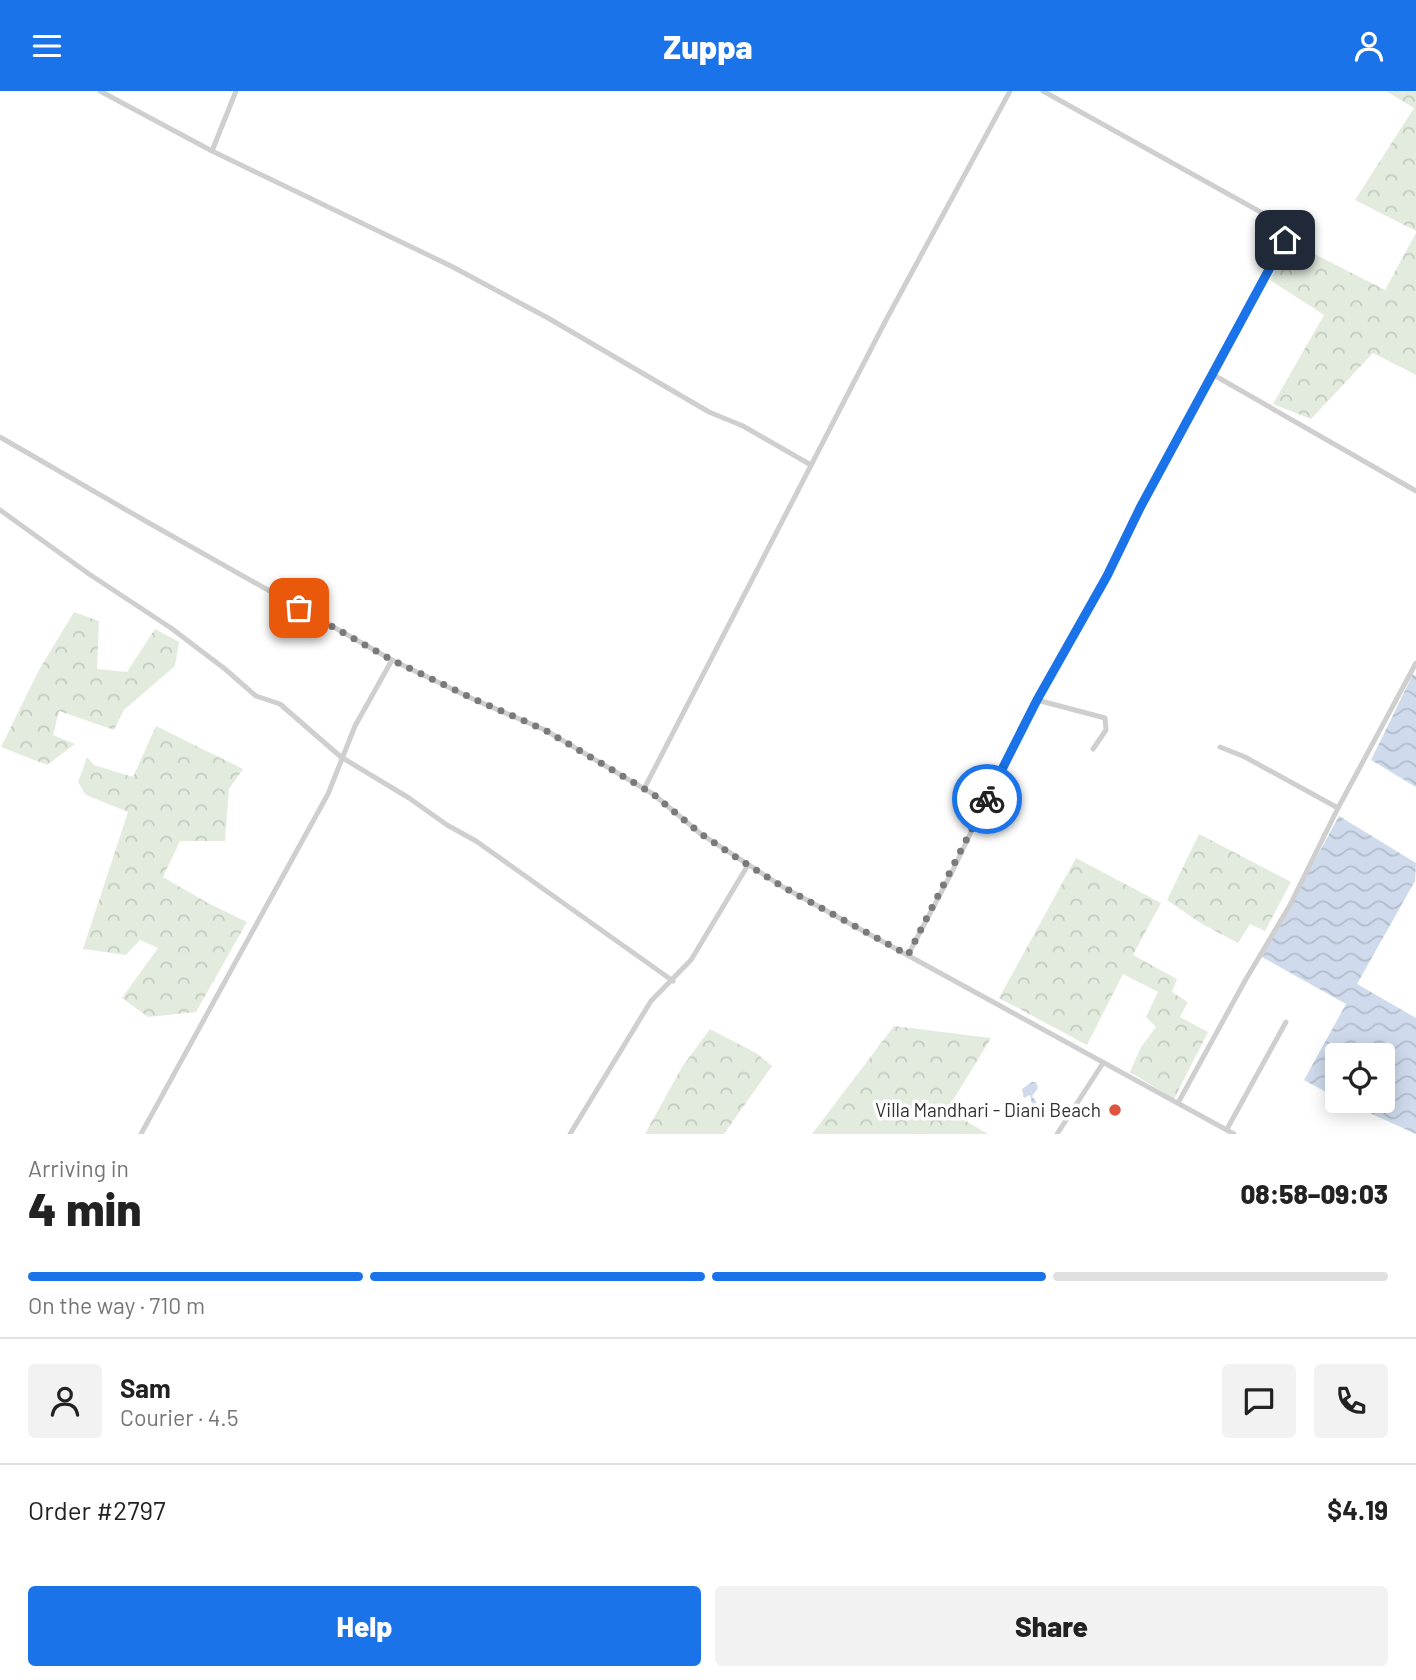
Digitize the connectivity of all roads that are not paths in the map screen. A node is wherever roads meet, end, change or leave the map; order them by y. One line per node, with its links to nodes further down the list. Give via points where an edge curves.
1 (100, 91): 5 (street)
2 (236, 91): 5 (street)
3 (1010, 91): 8 (street)
4 (1043, 91): 6 (street, via 1287,230)
5 (212, 151): 8 (street, via 451,266)
6 (1212, 374): 9 (street); 13 (street)
7 (0, 437): 11 (street)
8 (811, 465): 17 (street)
9 (1416, 491)
10 (0, 510): 16 (street, via 171,628 256,697 279,704)
11 (392, 660): 16 (street); 17 (street, via 545,730)
12 (1416, 663): 18 (street)
13 (1037, 700): 15 (street, via 1105,717 1106,730); 20 (street)
14 (1220, 747): 18 (street)
15 (1093, 749)
16 (341, 757): 21 (street, via 476,841); 26 (street, via 328,794)
17 (645, 789): 19 (street)
18 (1338, 808): 24 (street, via 1290,905)
19 (748, 865): 20 (street); 21 (street, via 691,961)
20 (908, 955): 23 (street)
21 (673, 981): 27 (street, via 651,1001)
22 (1286, 1021): 25 (street)
23 (1102, 1063): 24 (street); 28 (street)
24 (1178, 1103): 25 (street)
25 (1227, 1129): 29 (street)
26 (141, 1134)
27 (570, 1134)
28 (1057, 1134)
29 (1234, 1134)

